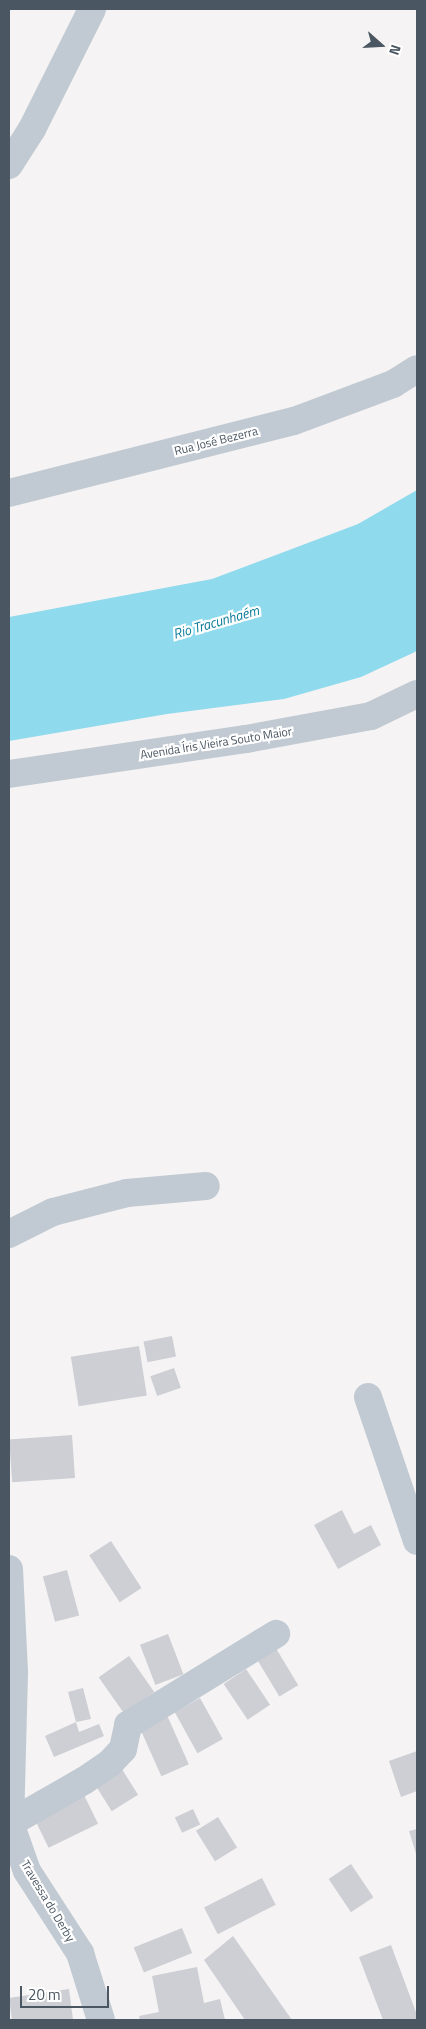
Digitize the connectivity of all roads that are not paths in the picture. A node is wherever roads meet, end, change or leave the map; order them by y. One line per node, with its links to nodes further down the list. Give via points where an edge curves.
1 (92, 9): 2 (street, via 32,129)
2 (9, 165)
3 (417, 369): 4 (street, Rua José Bezerra, via 393,384 294,421)
4 (9, 493)
5 (417, 694): 6 (street, Avenida Íris Vieira Souto Maior, via 371,716 246,739)
6 (9, 774)
7 (206, 1186): 8 (street, via 127,1192 53,1212)
8 (9, 1234)
9 (368, 1397): 10 (street)
10 (417, 1541)
11 (9, 1569): 13 (street, Travessa do Derby, via 14,1673)
12 (276, 1634): 13 (street, via 128,1725 123,1749 110,1763)
13 (10, 1823): 14 (street, Travessa do Derby, via 27,1872 80,1953)
14 (102, 2020)

